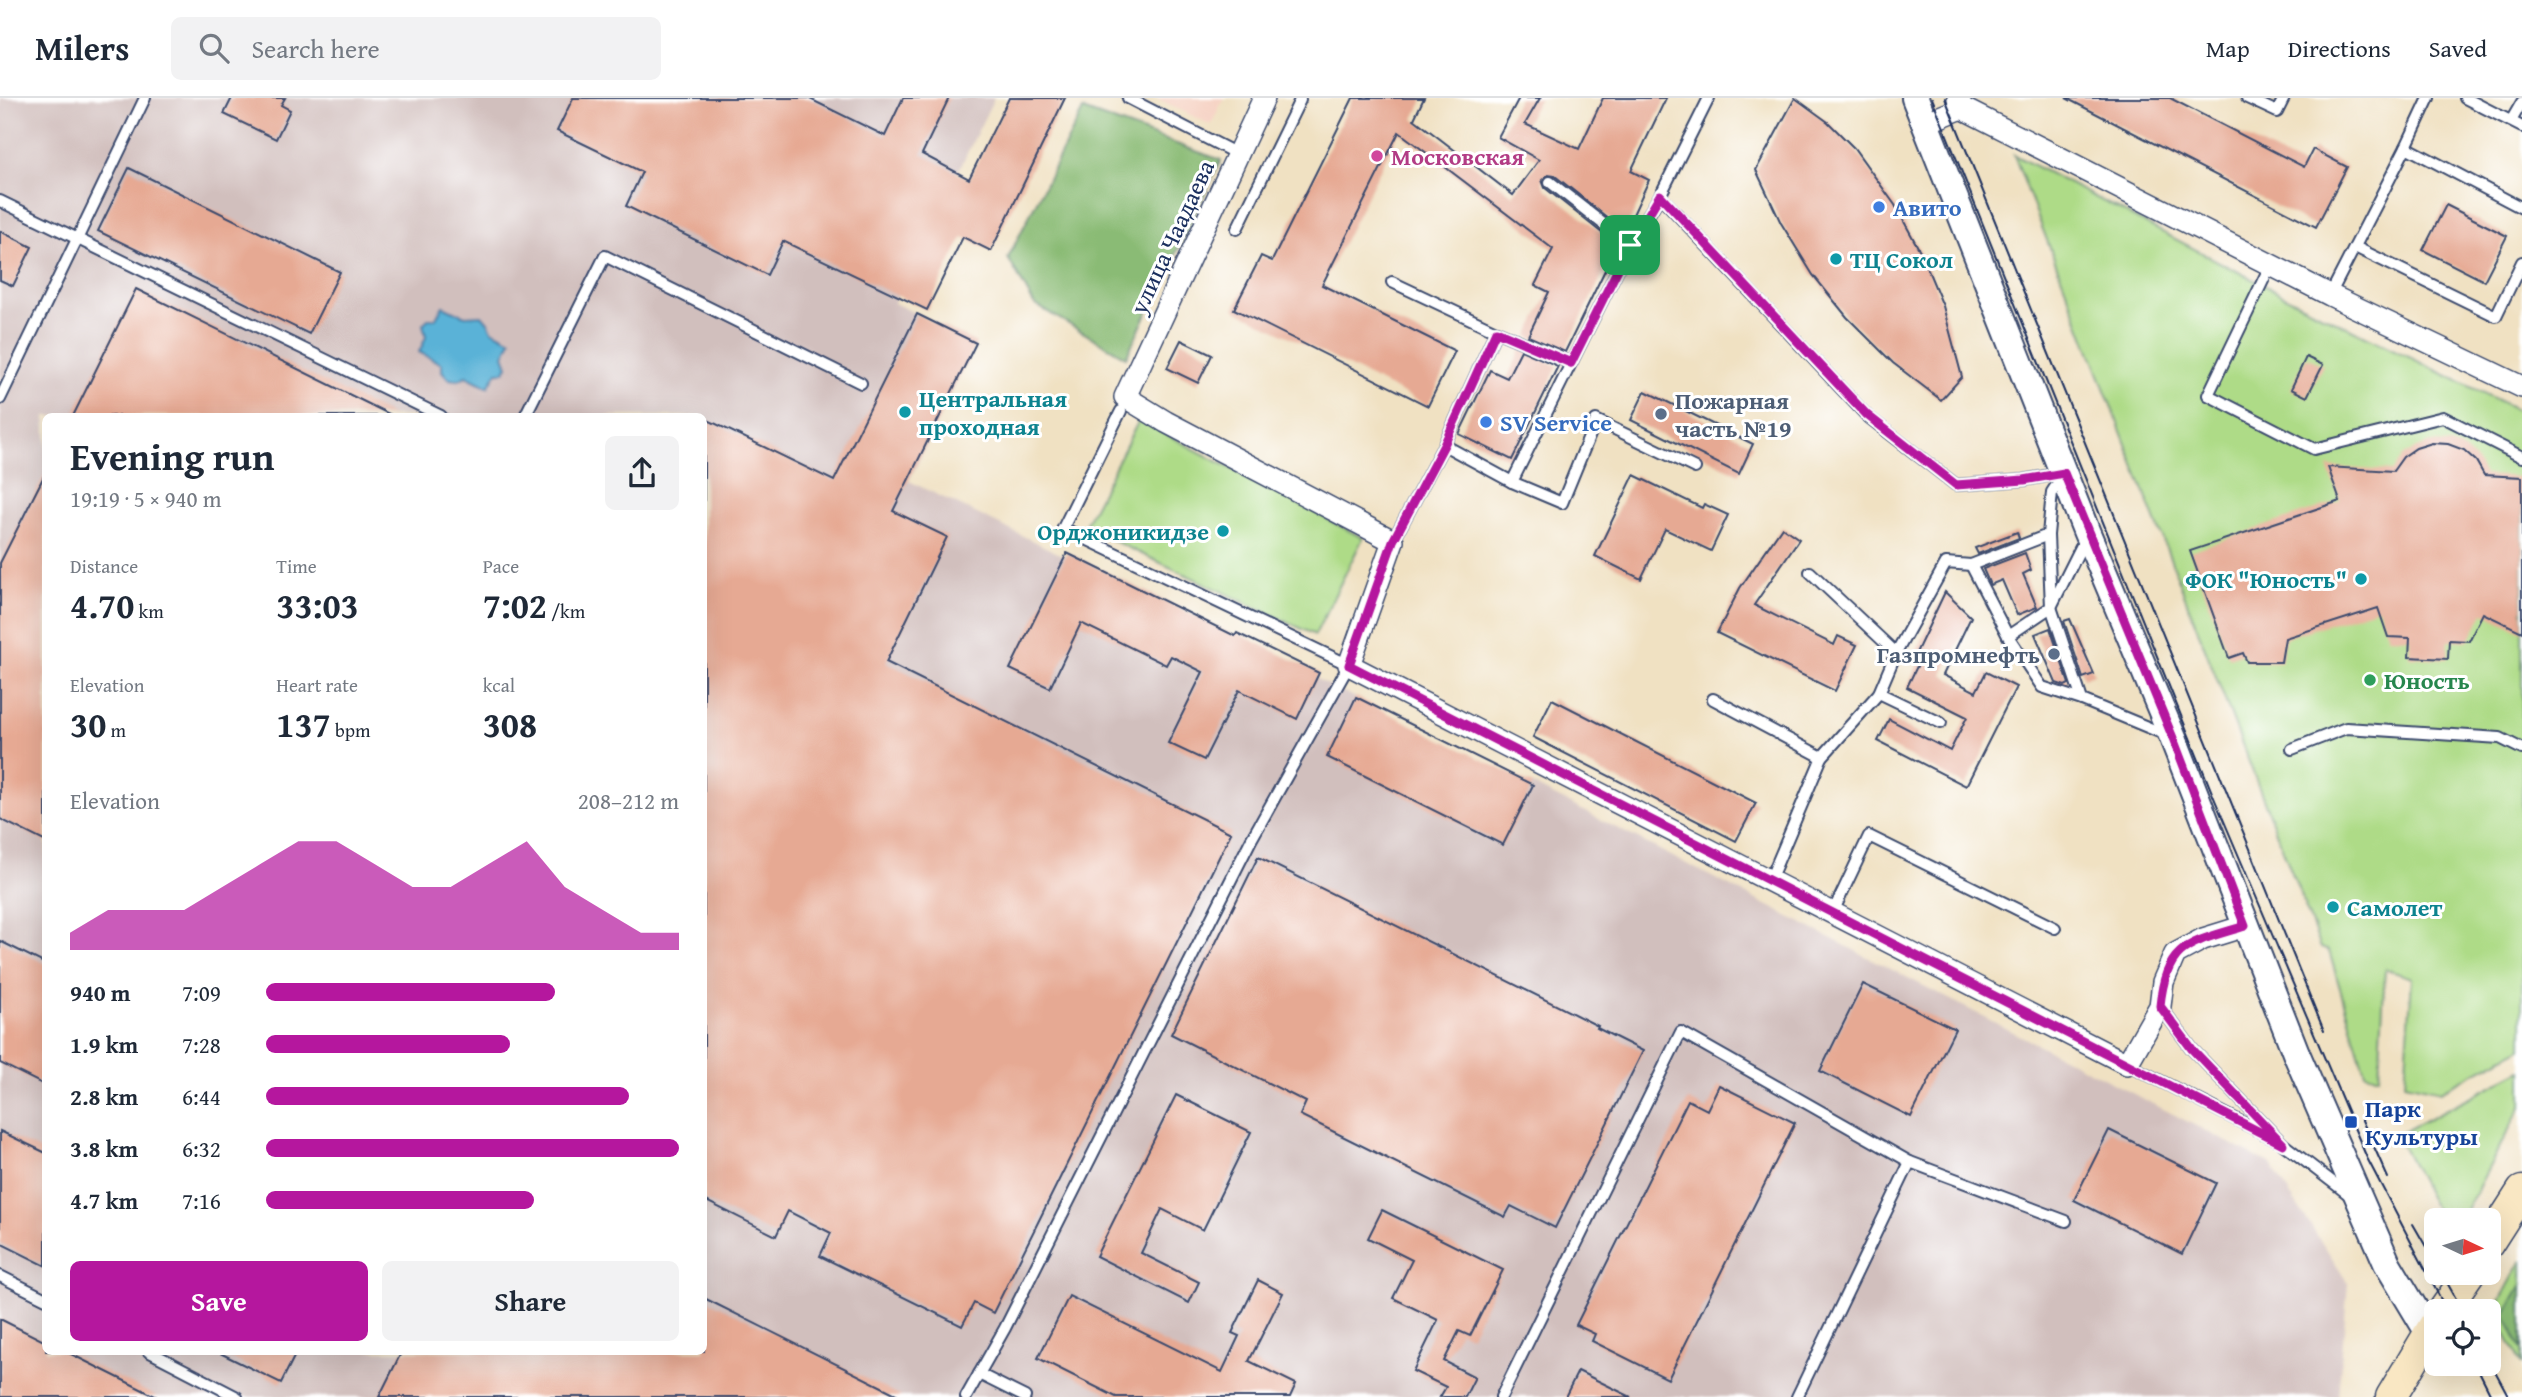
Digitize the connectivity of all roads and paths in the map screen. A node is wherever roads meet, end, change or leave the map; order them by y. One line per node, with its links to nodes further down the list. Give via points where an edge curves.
1 (145, 98): 23 (lane)
2 (1128, 98): 17 (lane)
3 (1264, 98): 17 (street, улица Чаадаева)
4 (1709, 98): 19 (lane)
5 (1915, 98): 14 (street)
6 (2248, 98): 7 (lane, via 2277,112)
7 (2284, 98)
8 (2430, 98): 16 (lane)
9 (2465, 98): 13 (lane)
10 (1299, 99): 22 (lane)
11 (2522, 102): 13 (lane)
12 (1960, 103): 14 (street); 27 (street)
13 (2511, 121): 15 (lane)
14 (1925, 123): 41 (street)
15 (2522, 127)
16 (2406, 147): 21 (lane); 25 (lane)
17 (1239, 155): 35 (street, улица Чаадаева)
18 (1550, 182): 24 (lane)
19 (1660, 195): 24 (lane); 41 (lane, via 1867,415 1956,485)
20 (0, 201): 23 (lane)
21 (2522, 208)
22 (1237, 229)
23 (77, 239): 34 (lane); 36 (lane)
24 (1630, 245): 31 (lane)
25 (2355, 247): 26 (lane, via 2496,316); 29 (lane)
26 (2522, 262)
27 (2272, 264): 29 (street); 39 (lane, via 2208,395 2314,449 2443,417)
28 (1392, 282): 30 (lane)
29 (2330, 295): 33 (street)
30 (1496, 331): 31 (lane); 38 (lane)
31 (1571, 363): 42 (lane)
32 (861, 383): 37 (lane, via 605,256)
33 (2522, 387)
34 (0, 399)
35 (1123, 404): 45 (street); 51 (lane, via 1063,528)
36 (435, 413)
37 (526, 413)
38 (1444, 445): 42 (lane); 45 (lane)
39 (2522, 457)
40 (1695, 468): 42 (lane, via 1596,420 1562,503)
41 (2064, 473): 43 (street); 44 (lane, via 2052,492)
42 (1512, 482)
43 (2087, 533): 48 (lane); 56 (street)
44 (2048, 535): 46 (lane); 48 (lane)
45 (1393, 541): 51 (street)
46 (1970, 565): 49 (lane); 50 (lane, via 1947,563)
47 (1810, 572): 50 (lane)
48 (2051, 607): 49 (lane); 54 (lane)
49 (2008, 636): 54 (lane, via 2042,687)
50 (1896, 653): 52 (lane)
51 (1349, 665): 60 (street); 77 (lane, via 1251,841)
52 (1880, 693): 55 (lane); 59 (lane)
53 (1713, 699): 59 (lane)
54 (2082, 700): 56 (lane)
55 (1941, 723)
56 (2173, 738): 62 (street)
57 (2522, 749): 58 (lane, via 2500,738 2346,728)
58 (2292, 750)
59 (1822, 757): 60 (lane)
60 (1770, 880): 61 (street)
61 (1833, 912): 63 (lane, via 1869,836); 65 (street)
62 (2245, 926): 64 (street, via 2203,939 2175,954 2163,982); 69 (street)
63 (2055, 928)
64 (2160, 1006): 65 (street); 66 (lane, via 2192,1049)
65 (2127, 1064): 66 (lane)
66 (2283, 1144): 69 (lane)
67 (1910, 1162): 70 (lane); 81 (lane, via 1681,1032); 82 (lane)
68 (2522, 1191): 71 (main road)
69 (2359, 1203): 74 (street, via 2397,1283)
70 (2066, 1221)
71 (2501, 1224)
72 (0, 1276): 73 (lane)
73 (42, 1297)
74 (2424, 1310)
75 (2424, 1342): 83 (main road)
76 (156, 1355): 78 (lane)
77 (979, 1374): 79 (lane); 80 (lane)
78 (237, 1397)
79 (966, 1397)
80 (1025, 1397)
81 (1501, 1397)
82 (1797, 1397)
83 (2391, 1397)

